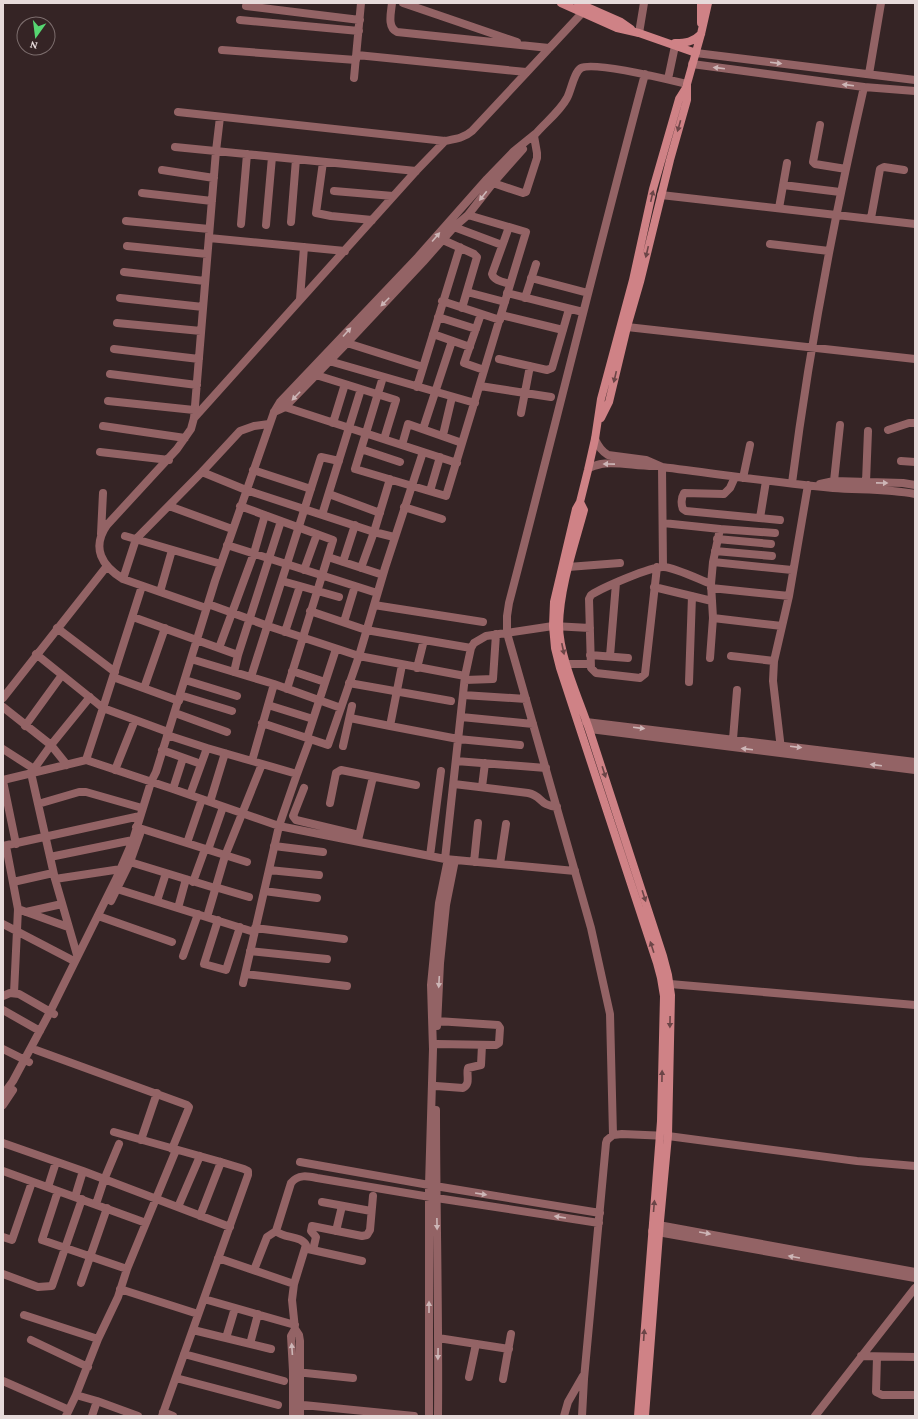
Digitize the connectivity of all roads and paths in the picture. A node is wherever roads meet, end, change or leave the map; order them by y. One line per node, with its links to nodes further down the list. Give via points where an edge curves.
1 (361, 3): 13 (street)
2 (392, 3): 18 (street, via 391,24 397,32)
3 (402, 3): 18 (street)
4 (561, 3): 11 (main road)
5 (578, 3): 16 (main road)
6 (644, 3): 16 (street)
7 (701, 3): 15 (main road)
8 (708, 3): 15 (main road)
9 (881, 3): 26 (street)
10 (246, 6): 13 (street)
11 (583, 12): 16 (main road, via 618,28); 19 (street)
12 (240, 20): 14 (street)
13 (360, 20): 14 (street)
14 (359, 31): 22 (street)
15 (701, 32): 17 (main road, via 696,39); 21 (main road)
16 (639, 33): 17 (main road)
17 (672, 45): 21 (main road); 28 (street)
18 (532, 46): 19 (street)
19 (549, 48): 24 (street)
20 (222, 50): 22 (street)
21 (696, 53): 23 (main road); 26 (street, one-way to 26)
22 (356, 58): 24 (street); 27 (street)
23 (692, 64): 30 (main road); 31 (street, one-way to 23)
24 (526, 72): 37 (street, via 465,137)
25 (645, 74): 28 (street); 36 (street, via 602,67 581,68 563,105); 87 (street)
26 (869, 74): 29 (street)
27 (354, 78)
28 (668, 80): 30 (street)
29 (915, 80)
30 (686, 86): 55 (main road, one-way to 55, via 687,100); 140 (main road, one-way to 30, via 601,400 633,280 653,189 679,99)
31 (864, 87): 32 (street); 45 (street)
32 (915, 91)
33 (178, 112): 34 (street)
34 (220, 117): 37 (street); 39 (street)
35 (820, 125): 45 (street, via 815,164)
36 (534, 135): 50 (street); 50 (street, via 537,158 526,192); 134 (street, one-way to 36, via 280,402 418,258 487,179)
37 (445, 142): 48 (street)
38 (175, 147): 39 (street)
39 (216, 151): 40 (street); 49 (street)
40 (247, 154): 41 (street); 65 (street)
41 (272, 157): 42 (street); 67 (street)
42 (296, 159): 43 (street); 64 (street)
43 (323, 162): 48 (street); 62 (street, via 316,213)
44 (787, 163): 51 (street)
45 (846, 169): 53 (street)
46 (162, 170): 49 (street)
47 (904, 170): 61 (street, via 884,167 880,169)
48 (416, 171): 56 (street)
49 (214, 178): 57 (street)
50 (493, 183): 60 (street, one-way to 60)
51 (783, 185): 53 (street); 58 (street)
52 (334, 191): 56 (street)
53 (840, 192): 59 (street)
54 (142, 193): 57 (street)
55 (661, 195): 58 (street); 101 (main road, one-way to 101)
56 (393, 196): 62 (street)
57 (212, 201): 70 (street)
58 (780, 208): 59 (street)
59 (836, 214): 61 (street); 79 (street)
60 (468, 215): 68 (street); 69 (street)
61 (872, 218): 66 (street)
62 (372, 220): 78 (street)
63 (126, 221): 70 (street)
64 (291, 222)
65 (241, 224)
66 (915, 224)
67 (266, 225)
68 (454, 227): 72 (street); 74 (street)
69 (509, 227): 74 (street); 85 (street, via 526,232)
70 (209, 229): 71 (street)
71 (209, 238): 76 (street); 80 (street)
72 (443, 240): 77 (street); 107 (street, one-way to 107)
73 (770, 244): 79 (street)
74 (502, 245): 85 (street, via 493,277)
75 (127, 246): 80 (street)
76 (304, 247): 78 (street); 91 (street)
77 (460, 247): 86 (street, via 477,257); 92 (street)
78 (345, 251): 91 (street)
79 (829, 251): 109 (street)
80 (207, 254): 84 (street)
81 (536, 264): 83 (street)
82 (124, 272): 84 (street)
83 (531, 278): 87 (street); 90 (street)
84 (205, 281): 93 (street)
85 (510, 284): 88 (street)
86 (467, 292): 88 (street); 94 (street)
87 (588, 293): 96 (street)
88 (506, 297): 90 (street); 99 (street)
89 (120, 298): 93 (street)
90 (525, 298): 95 (street)
91 (300, 299): 136 (street)
92 (442, 301): 94 (street); 98 (street)
93 (203, 307): 104 (street)
94 (462, 308): 97 (street)
95 (569, 309): 96 (street); 103 (street)
96 (583, 312): 262 (street, via 509,603)
97 (481, 314): 99 (street); 102 (street)
98 (438, 317): 102 (street); 105 (street)
99 (500, 317): 103 (street); 117 (street)
100 (117, 323): 104 (street)
101 (627, 327): 109 (street); 140 (main road, one-way to 140, via 609,402)
102 (476, 329): 108 (street)
103 (563, 330): 115 (street, via 552,368 547,370)
104 (201, 331): 111 (street)
105 (433, 334): 106 (street); 116 (street)
106 (452, 341): 108 (street); 126 (street)
107 (347, 343): 114 (street); 116 (street)
108 (470, 347): 117 (street, via 464,364)
109 (812, 348): 113 (street); 174 (street)
110 (114, 349): 111 (street)
111 (199, 359): 122 (street)
112 (499, 359): 115 (street)
113 (915, 359)
114 (329, 361): 119 (street); 120 (street)
115 (530, 366): 127 (street)
116 (423, 367): 124 (street)
117 (484, 370): 123 (street)
118 (110, 374): 122 (street)
119 (316, 375): 121 (street); 133 (street, one-way to 133)
120 (383, 377): 124 (street); 128 (street)
121 (345, 384): 125 (street); 137 (street)
122 (197, 385): 136 (street)
123 (480, 386): 127 (street); 132 (street)
124 (417, 387): 126 (street)
125 (361, 389): 128 (street); 143 (street)
126 (435, 392): 129 (street); 144 (street)
127 (525, 392): 130 (street); 135 (street)
128 (377, 394): 147 (street); 150 (street, via 396,400)
129 (452, 397): 132 (street); 148 (street)
130 (551, 397)
131 (108, 401): 136 (street)
132 (474, 403): 152 (street)
133 (285, 407): 134 (street); 137 (street)
134 (274, 412): 139 (street)
135 (522, 412)
136 (194, 414): 149 (street, via 191,429)
137 (333, 423): 143 (street)
138 (915, 423): 145 (street)
139 (269, 424): 167 (street); 168 (street, via 240,431)
140 (598, 424): 151 (main road)
141 (840, 425): 171 (street)
142 (103, 426): 149 (street)
143 (349, 428): 147 (street); 160 (street)
144 (423, 429): 148 (street); 153 (street, via 408,424)
145 (888, 430)
146 (868, 431): 173 (street)
147 (366, 433): 150 (street); 155 (street)
148 (442, 435): 152 (street)
149 (185, 438): 159 (street)
150 (384, 439): 153 (street)
151 (595, 439): 165 (street, via 600,449 608,455 646,460); 166 (main road)
152 (462, 443): 164 (street)
153 (402, 445): 157 (street)
154 (750, 445): 169 (street)
155 (361, 449): 162 (street); 170 (street, via 355,468)
156 (100, 452): 159 (street)
157 (423, 452): 158 (street); 177 (street)
158 (440, 457): 164 (street); 180 (street)
159 (169, 460): 203 (street)
160 (339, 461): 178 (street, via 321,457); 182 (street)
161 (901, 461): 163 (street)
162 (400, 462)
163 (915, 462)
164 (457, 463): 180 (street, via 446,496)
165 (660, 466): 166 (street, one-way to 166, via 608,463); 169 (street); 196 (street)
166 (589, 468): 184 (main road)
167 (253, 470): 178 (street); 179 (street)
168 (202, 472): 179 (street); 185 (street)
169 (739, 477): 172 (street); 192 (street, via 724,494 684,493 683,509)
170 (390, 479): 177 (street); 189 (street)
171 (834, 480): 173 (street); 175 (street)
172 (766, 481): 174 (street); 192 (street)
173 (866, 482): 176 (street, one-way to 176)
174 (792, 483): 175 (street)
175 (812, 485): 183 (street); 227 (street)
176 (915, 485)
177 (411, 486): 180 (street); 187 (street)
178 (311, 489): 188 (street)
179 (246, 490): 186 (street); 188 (street)
180 (430, 491)
181 (103, 493): 203 (street)
182 (329, 494): 189 (street); 191 (street)
183 (915, 494)
184 (580, 502): 223 (main road, via 584,510); 255 (main road, via 576,508 554,602)
185 (169, 506): 199 (street); 207 (street)
186 (240, 506): 190 (street); 199 (street)
187 (404, 507): 193 (street); 206 (street)
188 (304, 509): 191 (street); 198 (street)
189 (380, 512): 201 (street)
190 (265, 515): 195 (street); 213 (street)
191 (322, 515): 197 (street)
192 (760, 518): 194 (street)
193 (442, 519)
194 (780, 520)
195 (282, 521): 198 (street); 216 (street)
196 (663, 523): 200 (street); 224 (street)
197 (355, 525): 201 (street); 217 (street)
198 (299, 527): 204 (street); 221 (street)
199 (232, 529): 210 (street)
200 (720, 529): 202 (street); 208 (street)
201 (374, 532): 206 (street); 225 (street)
202 (775, 533)
203 (100, 534): 222 (street, via 100,551)
204 (317, 534): 215 (street, via 333,540); 226 (street)
205 (125, 536): 207 (street)
206 (394, 537): 228 (street)
207 (136, 539): 211 (street); 230 (street)
208 (718, 539): 209 (street); 212 (street)
209 (771, 544)
210 (227, 545): 213 (street); 220 (street)
211 (172, 550): 220 (street); 239 (street)
212 (715, 551): 214 (street); 219 (street)
213 (254, 553): 216 (street); 248 (street)
214 (772, 556)
215 (328, 557): 217 (street); 229 (street)
216 (270, 559): 221 (street); 251 (street)
217 (343, 562): 225 (street)
218 (620, 562): 223 (street)
219 (713, 562): 227 (street); 236 (street)
220 (221, 564): 246 (street)
221 (287, 565): 226 (street); 231 (street)
222 (107, 566): 230 (street); 257 (street)
223 (568, 567): 255 (main road)
224 (660, 567): 232 (street); 236 (street, via 670,568); 237 (street)
225 (361, 568): 228 (street)
226 (304, 570): 229 (street)
227 (792, 570): 242 (street)
228 (383, 574): 240 (street)
229 (322, 576): 235 (street); 238 (street)
230 (123, 580): 233 (street)
231 (282, 581): 234 (street); 254 (street)
232 (616, 583): 259 (street, via 591,595); 274 (street)
233 (142, 586): 239 (street); 249 (street)
234 (300, 586): 238 (street); 261 (street)
235 (355, 586): 240 (street); 252 (street)
236 (711, 586): 242 (street); 244 (street)
237 (654, 587): 241 (street); 281 (street, via 644,676 640,678 596,673 590,668)
238 (317, 591): 243 (street); 247 (street)
239 (160, 592): 246 (street)
240 (377, 593): 245 (street)
241 (692, 596): 244 (street); 292 (street)
242 (788, 596): 256 (street)
243 (340, 597)
244 (712, 601): 250 (street)
245 (374, 605): 253 (street); 260 (street)
246 (207, 606): 248 (street); 265 (street)
247 (310, 611): 252 (street); 264 (street)
248 (232, 613): 251 (street); 267 (street)
249 (133, 617): 258 (street); 287 (street)
250 (713, 618): 256 (street); 277 (street)
251 (250, 619): 254 (street); 271 (street)
252 (344, 622): 260 (street)
253 (483, 622)
254 (268, 626): 261 (street); 288 (street)
255 (556, 626): 259 (street); 262 (street); 280 (main road, one-way to 280); 444 (main road, one-way to 255, via 662,978 560,668 555,648)
256 (782, 626): 279 (street)
257 (57, 628): 270 (street); 287 (street)
258 (164, 628): 265 (street); 295 (street)
259 (590, 628): 272 (street)
260 (366, 630): 266 (street); 273 (street)
261 (284, 632): 264 (street)
262 (509, 633): 263 (street); 304 (street)
263 (496, 634): 268 (street, via 480,639); 289 (street, via 493,679)
264 (302, 638): 269 (street); 284 (street)
265 (197, 640): 267 (street); 278 (street)
266 (424, 640): 268 (street); 283 (street)
267 (219, 648): 271 (street)
268 (471, 648): 289 (street)
269 (336, 649): 273 (street); 291 (street)
270 (36, 654): 286 (street); 302 (street)
271 (238, 655): 285 (street)
272 (590, 655): 274 (street); 281 (street)
273 (359, 656): 282 (street); 293 (street)
274 (610, 656): 276 (street)
275 (731, 656): 279 (street)
276 (628, 658)
277 (710, 658)
278 (191, 659): 285 (street); 290 (street)
279 (774, 661): 333 (street, via 773,681)
280 (566, 664): 281 (street); 322 (main road)
281 (590, 664)
282 (402, 665): 283 (street); 298 (street)
283 (417, 668): 289 (street)
284 (292, 671): 291 (street); 296 (street)
285 (234, 672): 288 (street)
286 (62, 675): 301 (street); 320 (street)
287 (114, 675): 295 (street); 310 (street)
288 (251, 677): 294 (street)
289 (465, 678): 299 (street)
290 (185, 680): 300 (street); 303 (street)
291 (325, 682): 305 (street)
292 (689, 682)
293 (349, 683): 298 (street); 311 (street)
294 (274, 684): 296 (street); 307 (street)
295 (144, 688): 303 (street)
296 (286, 689): 305 (street)
297 (737, 690): 327 (street)
298 (397, 692): 306 (street); 321 (street)
299 (463, 695): 304 (street); 315 (street)
300 (237, 696)
301 (90, 697): 310 (street); 328 (street)
302 (3, 698)
303 (179, 698): 312 (street); 313 (street)
304 (526, 699): 319 (street)
305 (319, 700): 311 (street); 316 (street)
306 (451, 701)
307 (268, 705): 316 (street); 318 (street)
308 (352, 706): 314 (street)
309 (3, 707): 320 (street)
310 (103, 708): 317 (street); 337 (street)
311 (341, 708): 325 (street, via 328,745)
312 (232, 711)
313 (175, 713): 323 (street); 324 (street)
314 (350, 718): 321 (street); 330 (street)
315 (461, 718): 319 (street); 326 (street)
316 (313, 719): 325 (street)
317 (135, 720): 324 (street); 346 (street)
318 (262, 723): 325 (street); 338 (street)
319 (534, 724): 345 (street)
320 (25, 726): 328 (street)
321 (390, 726): 326 (street)
322 (588, 726): 327 (street, one-way to 327); 333 (street, one-way to 322); 424 (main road, one-way to 424)
323 (227, 732)
324 (168, 734): 331 (street); 334 (street)
325 (308, 738): 350 (street)
326 (458, 739): 329 (street); 339 (street)
327 (733, 739): 333 (street)
328 (51, 745): 344 (street); 348 (street)
329 (520, 745)
330 (343, 746)
331 (207, 748): 335 (street); 342 (street)
332 (3, 749): 348 (street)
333 (781, 749): 340 (street, one-way to 340); 347 (street, one-way to 333)
334 (162, 750): 336 (street); 353 (street)
335 (225, 753): 338 (street); 360 (street)
336 (183, 758): 342 (street); 358 (street)
337 (86, 760): 344 (street); 346 (street)
338 (252, 761): 343 (street)
339 (456, 761): 341 (street); 354 (street)
340 (915, 762)
341 (484, 763): 345 (street); 356 (street)
342 (201, 764): 359 (street)
343 (262, 764): 350 (street); 367 (street)
344 (67, 765): 348 (street)
345 (546, 768): 364 (street)
346 (115, 770): 353 (street)
347 (915, 770)
348 (33, 771): 352 (street); 362 (street)
349 (441, 771): 382 (street)
350 (297, 774): 370 (street)
351 (373, 777): 355 (street); 361 (street, via 338,771); 373 (street)
352 (3, 780): 365 (street)
353 (153, 783): 358 (street); 366 (street); 371 (street)
354 (454, 784): 356 (street); 384 (street)
355 (416, 786)
356 (482, 787): 364 (street, via 534,794 545,805)
357 (304, 788): 373 (street, via 294,818)
358 (172, 789): 359 (street)
359 (190, 795): 360 (street)
360 (206, 801): 363 (street); 375 (street)
361 (330, 803)
362 (38, 804): 366 (street, via 86,792); 372 (street)
363 (223, 807): 367 (street); 379 (street)
364 (557, 807): 391 (street)
365 (6, 811): 376 (street)
366 (141, 812): 371 (street); 372 (street)
367 (242, 813): 370 (street); 381 (street)
368 (478, 823): 387 (street)
369 (506, 824): 388 (street)
370 (279, 826): 373 (street); 378 (street)
371 (139, 828): 374 (street); 375 (street); 385 (street)
372 (45, 837): 376 (street); 383 (street)
373 (358, 838): 382 (street)
374 (133, 840): 383 (street); 389 (street)
375 (187, 843): 379 (street)
376 (16, 844): 377 (street)
377 (4, 846): 396 (street)
378 (274, 846): 380 (street); 390 (street)
379 (206, 849): 381 (street); 395 (street)
380 (323, 852)
381 (225, 856): 386 (street); 397 (street)
382 (430, 856): 384 (street)
383 (50, 857): 394 (street)
384 (449, 859): 387 (street); 431 (street, one-way to 431); 458 (street, via 439,903 431,984)
385 (130, 862): 392 (street); 398 (street)
386 (247, 862)
387 (474, 862): 388 (street)
388 (500, 864): 391 (street)
389 (121, 868): 394 (street); 420 (street)
390 (268, 870): 393 (street); 399 (street)
391 (575, 871): 443 (street, via 610,1014)
392 (166, 873): 395 (street); 402 (street)
393 (319, 875)
394 (54, 876): 396 (street); 403 (street)
395 (190, 881): 397 (street); 404 (street)
396 (13, 882): 405 (street)
397 (215, 888): 400 (street); 409 (street)
398 (117, 889): 402 (street); 408 (street)
399 (264, 891): 401 (street); 414 (street)
400 (249, 897)
401 (317, 898)
402 (157, 901): 404 (street)
403 (62, 904): 406 (street); 412 (street)
404 (178, 908): 407 (street)
405 (18, 909): 406 (street); 415 (street)
406 (26, 912): 412 (street)
407 (198, 914): 409 (street); 419 (street)
408 (101, 917): 417 (street); 430 (street)
409 (207, 917): 410 (street)
410 (218, 920): 413 (street); 413 (street, via 204,964 226,970)
411 (3, 924): 415 (street)
412 (68, 927): 420 (street)
413 (240, 928): 414 (street)
414 (255, 930): 416 (street); 418 (street)
415 (16, 931): 420 (street); 426 (street)
416 (344, 939)
417 (172, 942)
418 (250, 951): 421 (street); 422 (street)
419 (183, 956)
420 (76, 958): 430 (street)
421 (327, 959)
422 (245, 974): 423 (street); 425 (street)
423 (243, 983)
424 (670, 984): 428 (street); 444 (main road, one-way to 444)
425 (347, 986)
426 (14, 993): 427 (street); 430 (street)
427 (3, 996)
428 (915, 1005)
429 (3, 1010): 432 (street)
430 (52, 1013): 432 (street); 436 (street)
431 (437, 1021): 433 (street); 434 (street, via 498,1025 499,1043)
432 (40, 1031): 437 (street)
433 (437, 1044): 434 (street); 438 (street)
434 (482, 1045): 438 (street, via 481,1066 468,1068 466,1086)
435 (3, 1049): 437 (street)
436 (36, 1050): 437 (street); 439 (street)
437 (27, 1061): 440 (street); 441 (street, via 18,1084)
438 (436, 1086): 458 (street)
439 (157, 1093): 445 (street); 448 (street, via 189,1107)
440 (3, 1095)
441 (3, 1105)
442 (114, 1132): 445 (street)
443 (613, 1135): 444 (street); 471 (street, via 606,1143)
444 (664, 1136): 453 (street); 476 (main road)
445 (141, 1140): 448 (street)
446 (3, 1142): 450 (street)
447 (119, 1144): 456 (street)
448 (174, 1149): 449 (street); 464 (street)
449 (200, 1156): 451 (street); 468 (street)
450 (56, 1162): 455 (street); 459 (street)
451 (221, 1162): 472 (street); 475 (street, via 248,1171)
452 (300, 1162): 458 (street)
453 (915, 1166)
454 (3, 1171): 457 (street)
455 (84, 1171): 456 (street); 463 (street)
456 (104, 1180): 464 (street); 466 (street)
457 (32, 1182): 459 (street); 479 (street, via 12,1240)
458 (433, 1186): 462 (street); 471 (street, one-way to 471)
459 (48, 1187): 460 (street)
460 (58, 1191): 463 (street); 480 (street, via 42,1240)
461 (373, 1196): 470 (street)
462 (433, 1197): 474 (street, one-way to 462); 477 (street, via 299,1177 291,1182); 503 (street, one-way to 503); 537 (street, one-way to 462)
463 (78, 1198): 466 (street); 480 (street)
464 (156, 1199): 468 (street); 473 (street)
465 (322, 1202): 467 (street)
466 (96, 1204): 469 (street)
467 (342, 1206): 470 (street); 478 (street)
468 (178, 1207): 472 (street)
469 (107, 1208): 473 (street); 482 (street)
470 (371, 1211): 478 (street, via 370,1230 367,1235)
471 (600, 1213): 474 (street)
472 (200, 1216): 475 (street)
473 (146, 1223): 485 (street)
474 (599, 1223): 516 (street)
475 (230, 1227): 483 (street)
476 (656, 1228): 487 (street, one-way to 487); 489 (street, one-way to 476); 541 (main road, one-way to 476); 542 (main road)
477 (276, 1231): 481 (street, via 283,1236 305,1242); 486 (street, via 267,1237)
478 (336, 1231): 481 (street, via 312,1226 311,1231 316,1237)
479 (3, 1237)
480 (65, 1248): 482 (street); 488 (street, via 52,1286 38,1287)
481 (309, 1249): 484 (street); 491 (street)
482 (90, 1256): 485 (street); 490 (street)
483 (218, 1258): 486 (street); 494 (street)
484 (362, 1261)
485 (126, 1269): 493 (street)
486 (254, 1270): 491 (street)
487 (915, 1272)
488 (3, 1274)
489 (915, 1278)
490 (81, 1283)
491 (294, 1284): 499 (street, via 292,1300)
492 (915, 1288): 511 (street)
493 (120, 1289): 496 (street); 504 (street)
494 (204, 1299): 495 (street); 496 (street)
495 (235, 1308): 497 (street); 502 (street)
496 (198, 1314): 500 (street)
497 (258, 1314): 499 (street); 506 (street)
498 (24, 1315): 504 (street)
499 (295, 1327): 515 (street, via 300,1341)
500 (193, 1330): 502 (street); 510 (street)
501 (512, 1334): 509 (street)
502 (226, 1338): 506 (street)
503 (438, 1338): 507 (street); 538 (street, one-way to 538)
504 (98, 1339): 514 (street)
505 (31, 1340): 514 (street)
506 (250, 1344): 508 (street)
507 (476, 1344): 509 (street); 517 (street)
508 (271, 1349)
509 (509, 1349): 520 (street)
510 (184, 1354): 518 (street); 522 (street)
511 (860, 1356): 512 (street); 543 (street)
512 (876, 1357): 513 (street); 524 (street, via 876,1392 882,1395)
513 (915, 1357)
514 (88, 1366): 523 (street)
515 (297, 1372): 519 (street); 526 (street)
516 (585, 1374): 539 (street, via 568,1402); 540 (street)
517 (469, 1377)
518 (176, 1378): 527 (street); 530 (street)
519 (353, 1378)
520 (503, 1379)
521 (3, 1380): 528 (street)
522 (284, 1381)
523 (76, 1395): 525 (street); 528 (street)
524 (915, 1395)
525 (97, 1401): 529 (street); 531 (street)
526 (296, 1404): 534 (street); 535 (street); 536 (street)
527 (278, 1405)
528 (68, 1413)
529 (123, 1413): 532 (street)
530 (163, 1414): 533 (street)
531 (92, 1416)
532 (138, 1416)
533 (173, 1416)
534 (293, 1416)
535 (300, 1416)
536 (414, 1416)
537 (429, 1416)
538 (438, 1416)
539 (564, 1416)
540 (582, 1416)
541 (638, 1416)
542 (645, 1416)
543 (815, 1416)

